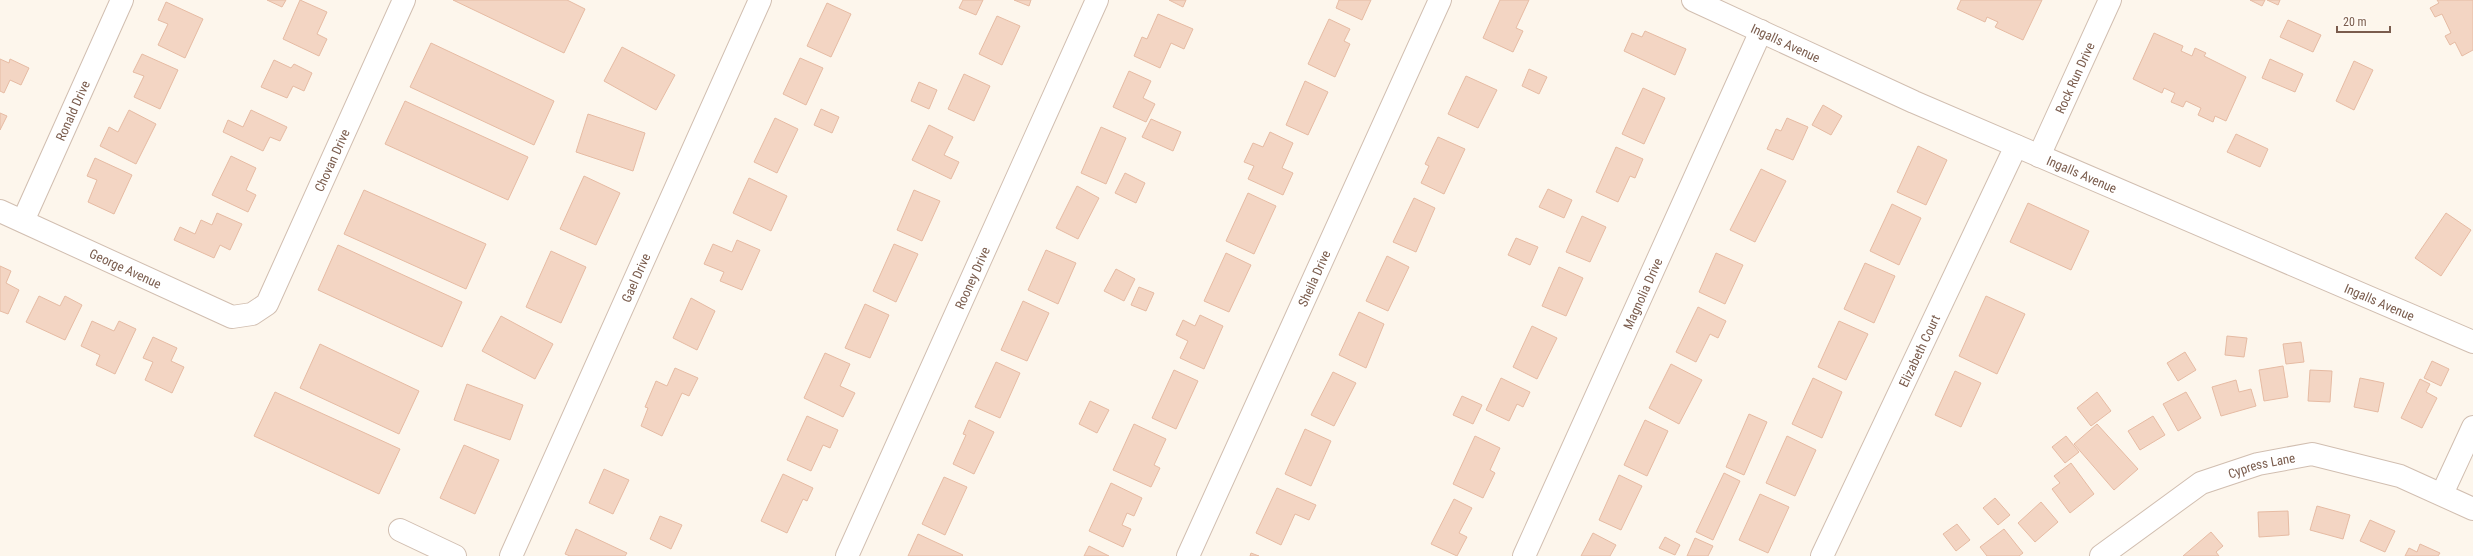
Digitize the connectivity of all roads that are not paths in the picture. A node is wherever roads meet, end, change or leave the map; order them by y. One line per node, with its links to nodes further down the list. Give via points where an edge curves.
1 (122, 0): 12 (street, Ronald Drive)
2 (404, 0): 13 (street, Chovan Drive, via 267,304)
3 (760, 0): 21 (street, Gael Drive)
4 (1096, 0): 22 (street, Rooney Drive)
5 (1440, 0): 23 (street, Sheila Drive)
6 (1693, 0): 8 (street, Ingalls Avenue)
7 (2110, 0): 10 (street, Rock Run Drive)
8 (1762, 31): 9 (street, Ingalls Avenue); 24 (street, Magnolia Drive)
9 (2016, 146): 10 (street, Ingalls Avenue); 25 (street, Elizabeth Court)
10 (2040, 156): 14 (street, Ingalls Avenue)
11 (0, 211): 12 (street, George Avenue)
12 (23, 221): 13 (street, George Avenue, via 232,317)
13 (252, 314)
14 (2473, 342)
15 (2473, 427): 16 (street)
16 (2442, 494): 17 (street, Cypress Lane); 19 (street, Cypress Lane, via 2400,476 2312,454 2258,464 2201,483)
17 (2473, 509)
18 (400, 530): 20 (street)
19 (2105, 555)
20 (455, 556)
21 (511, 556)
22 (847, 556)
23 (1188, 556)
24 (1524, 556)
25 (1822, 556)

